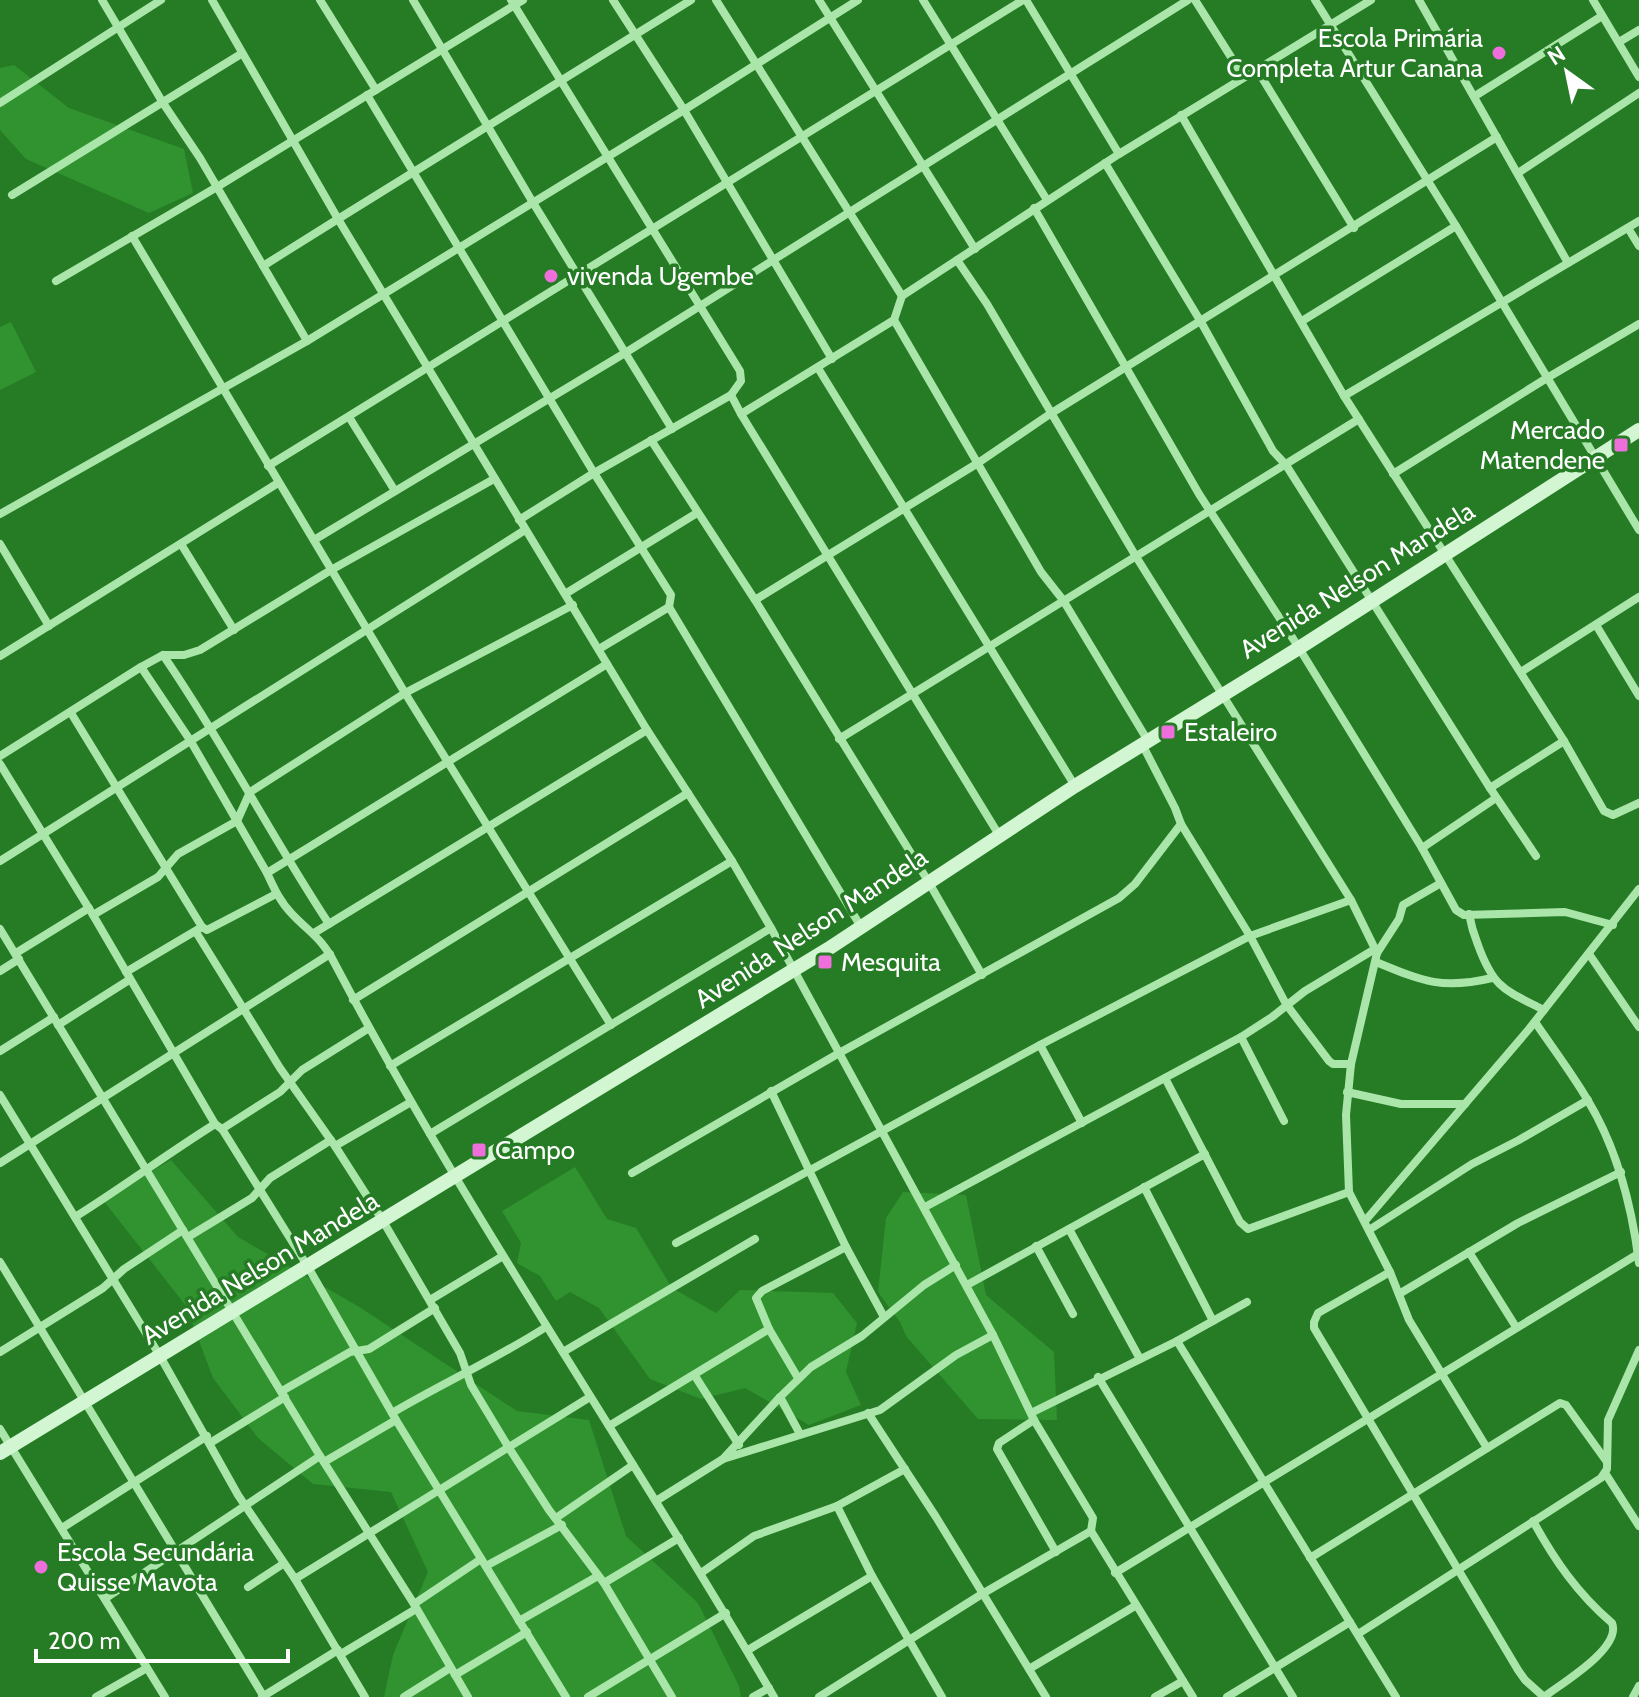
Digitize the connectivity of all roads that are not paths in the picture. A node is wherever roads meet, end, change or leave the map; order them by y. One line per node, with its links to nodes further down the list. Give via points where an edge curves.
1 (102, 0): 23 (street)
2 (161, 0): 23 (street)
3 (212, 0): 29 (street)
4 (320, 0): 37 (street)
5 (413, 0): 28 (street)
6 (613, 0): 25 (street)
7 (691, 0): 25 (street)
8 (716, 0): 30 (street)
9 (819, 0): 21 (street)
10 (858, 0): 21 (street)
11 (923, 0): 27 (street)
12 (1025, 0): 27 (street); 32 (street)
13 (1188, 0): 32 (street)
14 (1195, 0): 33 (street)
15 (1315, 0): 22 (street)
16 (1371, 0): 22 (street)
17 (1419, 0): 40 (street)
18 (1593, 0): 20 (street)
19 (517, 2): 28 (street); 35 (street)
20 (1602, 16): 26 (street); 40 (street)
21 (830, 18): 30 (street); 36 (street)
22 (1330, 25): 31 (street); 56 (street)
23 (117, 26): 41 (street); 42 (street)
24 (1639, 30): 26 (street)
25 (635, 34): 35 (street); 43 (street)
26 (1619, 42): 34 (street)
27 (951, 45): 36 (street); 45 (street)
28 (441, 50): 37 (street); 46 (street)
29 (241, 54): 42 (street); 49 (street)
30 (756, 65): 43 (street); 48 (street)
31 (1256, 68): 33 (street); 67 (street)
32 (1071, 73): 45 (street); 50 (street)
33 (1243, 76): 44 (street)
34 (1639, 77)
35 (561, 81): 46 (street); 51 (street)
36 (876, 89): 48 (street); 53 (street)
37 (376, 90): 39 (street)
38 (1639, 93): 55 (street)
39 (367, 95): 49 (street); 54 (street)
40 (1475, 96): 47 (street)
41 (0, 103)
42 (163, 103): 58 (street); 59 (street)
43 (684, 110): 51 (street); 57 (street)
44 (1181, 115): 50 (street); 79 (street)
45 (997, 120): 53 (street); 60 (street)
46 (488, 125): 54 (street); 61 (street)
47 (1497, 137): 55 (street); 56 (street)
48 (801, 139): 57 (street); 63 (street)
49 (293, 142): 58 (street); 64 (street)
50 (1119, 154): 52 (street)
51 (608, 156): 61 (street); 69 (street)
52 (1105, 163): 60 (street); 87 (street)
53 (922, 167): 63 (street); 73 (street)
54 (413, 172): 64 (street); 72 (street)
55 (1518, 173): 76 (street)
56 (1429, 182): 66 (street); 67 (street)
57 (727, 185): 69 (street); 74 (street)
58 (217, 187): 70 (street); 77 (street)
59 (12, 195)
60 (1047, 200): 62 (street)
61 (532, 201): 72 (street); 78 (street)
62 (1034, 208): 73 (street); 93 (street)
63 (849, 213): 74 (street); 82 (street)
64 (338, 219): 77 (street); 81 (street)
65 (1639, 221): 68 (street)
66 (1456, 226): 83 (street); 86 (street)
67 (1354, 228): 79 (street)
68 (1628, 228): 71 (street); 76 (street)
69 (653, 230): 78 (street); 84 (street)
70 (132, 236): 80 (street); 97 (street)
71 (1639, 246)
72 (457, 248): 81 (street); 88 (street)
73 (975, 249): 75 (street)
74 (774, 259): 84 (street); 92 (street)
75 (957, 260): 82 (street); 102 (street)
76 (1568, 263): 83 (street)
77 (263, 266): 90 (street)
78 (578, 276): 88 (street); 91 (street)
79 (1277, 276): 86 (street); 87 (street)
80 (56, 281)
81 (382, 295): 90 (street); 94 (street)
82 (902, 296): 85 (street)
83 (1500, 302): 96 (street); 99 (street)
84 (700, 306): 91 (street); 98 (street, via 740,371 741,381)
85 (894, 320): 92 (street); 110 (street)
86 (1302, 321): 99 (street)
87 (1201, 322): 93 (street); 111 (street, via 1273,451)
88 (504, 323): 94 (street); 100 (street)
89 (1639, 324): 96 (street)
90 (307, 341): 97 (street)
91 (625, 353): 100 (street); 105 (street)
92 (832, 359): 95 (street)
93 (1127, 367): 102 (street); 119 (street)
94 (429, 368): 103 (street); 108 (street)
95 (818, 368): 101 (street); 118 (street)
96 (1547, 378): 109 (street); 114 (street)
97 (223, 390): 112 (street); 121 (street)
98 (731, 395): 101 (street); 105 (street)
99 (1344, 396): 104 (street)
100 (550, 399): 108 (street); 113 (street)
101 (741, 414): 131 (street)
102 (1050, 414): 110 (street); 130 (street)
103 (349, 417): 112 (street); 117 (street)
104 (1359, 419): 111 (street); 114 (street)
105 (672, 429): 107 (street)
106 (1639, 430): 109 (street, Avenida Nelson Mandela)
107 (651, 440): 113 (street); 120 (street)
108 (474, 443): 115 (street); 117 (street)
109 (1594, 458): 124 (street); 129 (street, Avenida Nelson Mandela)
110 (978, 463): 118 (street); 137 (street)
111 (1286, 465): 119 (street); 135 (street)
112 (268, 466): 116 (street)
113 (594, 473): 122 (street); 128 (street)
114 (1393, 474): 129 (street)
115 (494, 479): 122 (street); 132 (street)
116 (278, 483): 125 (street); 127 (street)
117 (395, 491): 125 (street)
118 (902, 509): 131 (street); 144 (street)
119 (1210, 511): 130 (street); 145 (street)
120 (697, 513): 128 (street); 136 (street)
121 (0, 514)
122 (519, 520): 123 (street)
123 (525, 530): 133 (street); 143 (street)
124 (1639, 530)
125 (314, 540): 132 (street)
126 (0, 544): 141 (street)
127 (181, 544): 141 (street); 142 (street)
128 (641, 547): 133 (street); 139 (street, via 671,595)
129 (1444, 552): 135 (street, Avenida Nelson Mandela); 151 (street)
130 (1135, 555): 137 (street); 153 (street)
131 (828, 556): 136 (street); 154 (street)
132 (331, 570): 142 (street); 143 (street)
133 (565, 594): 138 (street)
134 (1639, 597): 140 (street)
135 (1373, 599): 145 (street, Avenida Nelson Mandela); 167 (street)
136 (755, 600): 159 (street)
137 (1063, 600): 144 (street); 162 (street)
138 (573, 605): 146 (street); 152 (street)
139 (669, 607): 146 (street); 195 (street)
140 (1596, 625): 151 (street); 155 (street)
141 (49, 626): 148 (street)
142 (234, 630): 147 (street, via 200,650)
143 (368, 630): 152 (street); 157 (street)
144 (988, 648): 154 (street); 166 (street)
145 (1299, 648): 153 (street, Avenida Nelson Mandela); 178 (street)
146 (599, 649): 149 (street)
147 (163, 655): 150 (street); 157 (street)
148 (0, 656)
149 (607, 664): 158 (street); 164 (street)
150 (141, 667): 156 (street); 160 (street)
151 (1521, 672): 161 (street)
152 (405, 693): 164 (street); 169 (street)
153 (1222, 693): 162 (street, Avenida Nelson Mandela); 190 (street)
154 (914, 694): 159 (street); 177 (street)
155 (1639, 696)
156 (71, 713): 163 (street); 168 (street)
157 (210, 727): 160 (street); 169 (street)
158 (647, 730): 170 (street); 175 (street)
159 (839, 739): 185 (street)
160 (190, 740): 168 (street); 173 (street)
161 (1564, 741): 167 (street); 172 (street, via 1608,815)
162 (1145, 742): 166 (street, Avenida Nelson Mandela); 174 (street)
163 (0, 756)
164 (449, 760): 175 (street); 180 (street)
165 (0, 764): 176 (street)
166 (1075, 786): 177 (street, Avenida Nelson Mandela)
167 (1490, 788): 171 (street)
168 (117, 789): 176 (street); 183 (street)
169 (250, 792): 173 (street); 180 (street)
170 (688, 793): 182 (street); 188 (street)
171 (1496, 798): 178 (street); 179 (street)
172 (1639, 803)
173 (237, 821): 183 (street, via 178,854); 184 (street)
174 (1181, 824): 200 (street); 208 (street, via 1119,898)
175 (489, 827): 188 (street); 193 (street)
176 (42, 835): 181 (street); 191 (street)
177 (999, 835): 185 (street, Avenida Nelson Mandela)
178 (1422, 848): 186 (street)
179 (1536, 856)
180 (288, 860): 184 (street); 193 (street)
181 (0, 861)
182 (732, 861): 196 (street); 205 (street)
183 (166, 867): 191 (street, via 158,877); 198 (street)
184 (267, 873): 189 (street)
185 (928, 881): 195 (street, Avenida Nelson Mandela); 208 (street)
186 (1441, 883): 192 (street, via 1456,910); 203 (street, via 1403,905)
187 (1639, 889): 194 (street)
188 (529, 893): 205 (street); 211 (street)
189 (276, 894): 198 (street); 199 (street)
190 (1351, 900): 200 (street); 203 (street)
191 (91, 912): 204 (street); 209 (street)
192 (1469, 914): 194 (street, via 1565,912); 210 (street)
193 (329, 924): 199 (street)
194 (1613, 925): 202 (street)
195 (861, 927): 206 (street, Avenida Nelson Mandela)
196 (771, 928): 206 (street); 217 (street)
197 (0, 929): 204 (street)
198 (199, 930): 209 (street); 213 (street)
199 (314, 933): 201 (street)
200 (1250, 936): 212 (street); 221 (street)
201 (330, 954): 211 (street); 213 (street)
202 (1589, 954): 214 (street); 218 (street)
203 (1376, 955): 210 (street, via 1438,985); 212 (street); 225 (street)
204 (17, 956): 207 (street); 215 (street)
205 (570, 960): 217 (street); 226 (street)
206 (795, 969): 223 (street); 249 (street, Avenida Nelson Mandela)
207 (0, 971)
208 (982, 975): 223 (street)
209 (128, 976): 215 (street); 224 (street)
210 (1492, 978): 214 (street)
211 (353, 1000): 219 (street)
212 (1286, 1004): 220 (street); 225 (street, via 1329,1061)
213 (242, 1008): 224 (street); 228 (street)
214 (1544, 1010): 216 (street)
215 (56, 1021): 222 (street); 232 (street)
216 (1535, 1022): 233 (street); 235 (street)
217 (611, 1025): 240 (street)
218 (1639, 1027)
219 (369, 1028): 226 (street); 228 (street, via 307,1067)
220 (1241, 1037): 227 (street); 236 (street)
221 (1040, 1045): 237 (street); 239 (street)
222 (0, 1051)
223 (841, 1052): 229 (street); 239 (street)
224 (171, 1053): 232 (street); 238 (street)
225 (1351, 1064): 230 (street)
226 (390, 1066): 234 (street)
227 (1165, 1078): 237 (street); 243 (street)
228 (290, 1084): 238 (street); 242 (street)
229 (771, 1091): 246 (street); 248 (street)
230 (1347, 1092): 235 (street, via 1401,1104); 252 (street)
231 (0, 1095): 241 (street)
232 (102, 1096): 241 (street); 245 (street)
233 (1588, 1100): 247 (street); 256 (street)
234 (411, 1102): 240 (street); 242 (street)
235 (1465, 1104): 256 (street)
236 (1284, 1121)
237 (1082, 1123): 253 (street)
238 (219, 1126): 245 (street); 251 (street)
239 (882, 1131): 246 (street); 253 (street)
240 (430, 1134): 249 (street)
241 (30, 1143): 244 (street); 254 (street)
242 (333, 1143): 251 (street, via 270,1178); 255 (street)
243 (1205, 1154): 250 (street); 252 (street, via 1248,1229)
244 (0, 1163)
245 (146, 1170): 254 (street); 258 (street)
246 (808, 1170): 260 (street); 262 (street)
247 (1621, 1172): 263 (street); 265 (street)
248 (632, 1173)
249 (454, 1177): 255 (street, Avenida Nelson Mandela); 264 (street)
250 (1144, 1187): 257 (street); 278 (street)
251 (260, 1190): 258 (street); 268 (street)
252 (1349, 1192): 256 (street)
253 (925, 1207): 267 (street)
254 (75, 1217): 270 (street)
255 (383, 1221): 268 (street, Avenida Nelson Mandela); 274 (street)
256 (1367, 1226): 269 (street)
257 (1069, 1229): 261 (street); 290 (street)
258 (186, 1233): 270 (street); 275 (street)
259 (755, 1239): 288 (street)
260 (676, 1243)
261 (1036, 1246): 271 (street); 276 (street)
262 (846, 1247): 277 (street); 282 (street, via 758,1294 756,1302)
263 (1469, 1252): 272 (street); 281 (street)
264 (503, 1256): 274 (street); 280 (street)
265 (1638, 1259): 281 (street)
266 (0, 1262): 279 (street)
267 (956, 1265): 271 (street); 277 (street)
268 (308, 1267): 275 (street, Avenida Nelson Mandela); 286 (street)
269 (1390, 1272): 272 (street); 303 (street, via 1318,1313 1314,1322)
270 (113, 1279): 279 (street); 289 (street)
271 (967, 1285): 283 (street)
272 (1399, 1294): 292 (street)
273 (1247, 1302): 278 (street)
274 (433, 1304): 286 (street, via 369,1349); 291 (street)
275 (233, 1311): 289 (street, Avenida Nelson Mandela); 296 (street)
276 (1073, 1314)
277 (884, 1317): 295 (street)
278 (1213, 1321): 284 (street)
279 (39, 1327): 287 (street); 299 (street)
280 (546, 1327): 288 (street); 291 (street)
281 (1516, 1327): 292 (street)
282 (769, 1329): 293 (street); 295 (street)
283 (993, 1335): 300 (street, via 956,1355 896,1401); 301 (street)
284 (1177, 1341): 290 (street); 319 (street)
285 (1639, 1350): 315 (street, via 1608,1420)
286 (356, 1351): 296 (street); 302 (street)
287 (0, 1352)
288 (563, 1352): 297 (street)
289 (160, 1356): 299 (street, Avenida Nelson Mandela); 307 (street)
290 (1140, 1359): 294 (street)
291 (466, 1372): 302 (street); 309 (street)
292 (1443, 1373): 303 (street); 310 (street)
293 (695, 1376): 304 (street); 308 (street)
294 (1098, 1377): 301 (street); 329 (street)
295 (798, 1378): 298 (street)
296 (284, 1394): 307 (street); 313 (street)
297 (590, 1397): 304 (street); 309 (street)
298 (780, 1397): 306 (street); 308 (street)
299 (85, 1402): 311 (street, Avenida Nelson Mandela); 320 (street)
300 (868, 1413): 306 (street); 317 (street)
301 (1032, 1416): 331 (street, via 1093,1518); 334 (street, via 997,1449)
302 (394, 1417): 313 (street); 321 (street)
303 (1369, 1418): 319 (street); 322 (street)
304 (609, 1426): 316 (street)
305 (0, 1429): 311 (street)
306 (800, 1434): 312 (street)
307 (209, 1440): 320 (street); 324 (street)
308 (736, 1442): 312 (street); 314 (street)
309 (509, 1448): 321 (street); 326 (street)
310 (1487, 1448): 315 (street, via 1560,1403); 322 (street)
311 (5, 1450): 330 (street)
312 (745, 1452): 314 (street)
313 (322, 1459): 324 (street); 332 (street)
314 (723, 1459): 323 (street)
315 (1608, 1463): 318 (street)
316 (633, 1465): 323 (street); 326 (street)
317 (905, 1469): 325 (street); 346 (street)
318 (1605, 1473): 327 (street); 328 (street)
319 (1265, 1482): 329 (street); 336 (street)
320 (135, 1483): 330 (street); 335 (street)
321 (439, 1491): 332 (street); 337 (street)
322 (1412, 1496): 336 (street); 339 (street)
323 (656, 1501): 333 (street)
324 (246, 1506): 335 (street); 338 (street)
325 (837, 1506): 340 (street, via 761,1532); 342 (street)
326 (559, 1521): 337 (street); 344 (street)
327 (1533, 1521): 339 (street); 387 (street, via 1567,1578 1615,1629 1602,1651)
328 (1639, 1526)
329 (1190, 1527): 341 (street); 359 (street)
330 (62, 1528): 347 (street)
331 (1091, 1531): 334 (street); 341 (street)
332 (370, 1533): 343 (street); 348 (street)
333 (679, 1538): 340 (street); 344 (street)
334 (1056, 1552): 346 (street)
335 (178, 1553): 347 (street); 369 (street)
336 (1310, 1558): 352 (street)
337 (484, 1563): 348 (street); 351 (street)
338 (283, 1564): 343 (street); 345 (street)
339 (1458, 1570): 354 (street); 387 (street, via 1525,1680)
340 (701, 1573): 350 (street)
341 (1115, 1573): 349 (street)
342 (872, 1576): 355 (street); 356 (street)
343 (295, 1579): 357 (street)
344 (601, 1579): 351 (street); 358 (street)
345 (248, 1587)
346 (982, 1594): 355 (street); 361 (street)
347 (106, 1598): 360 (street)
348 (415, 1606): 357 (street); 362 (street)
349 (1135, 1606): 361 (street); 363 (street)
350 (726, 1613): 356 (street); 358 (street)
351 (519, 1621): 353 (street)
352 (1350, 1622): 354 (street); 359 (street)
353 (527, 1632): 362 (street); 373 (street)
354 (1358, 1634): 386 (street)
355 (908, 1641): 366 (street); 380 (street)
356 (748, 1650): 365 (street)
357 (340, 1652): 369 (street); 370 (street)
358 (650, 1658): 374 (street); 375 (street)
359 (1275, 1667): 384 (street); 385 (street)
360 (147, 1668): 367 (street); 368 (street)
361 (1029, 1669): 381 (street)
362 (452, 1671): 371 (street); 372 (street)
363 (1183, 1681): 382 (street); 383 (street)
364 (1639, 1686): 388 (street)
365 (769, 1688): 376 (street); 377 (street)
366 (833, 1688): 378 (street); 379 (street)
367 (96, 1697)
368 (165, 1697)
369 (263, 1697)
370 (365, 1697)
371 (404, 1697)
372 (468, 1697)
373 (566, 1697)
374 (588, 1697)
375 (672, 1697)
376 (753, 1697)
377 (774, 1697)
378 (819, 1697)
379 (839, 1697)
380 (942, 1697)
381 (1046, 1697)
382 (1155, 1697)
383 (1193, 1697)
384 (1227, 1697)
385 (1293, 1697)
386 (1396, 1697)
387 (1544, 1697)
388 (1633, 1697)

